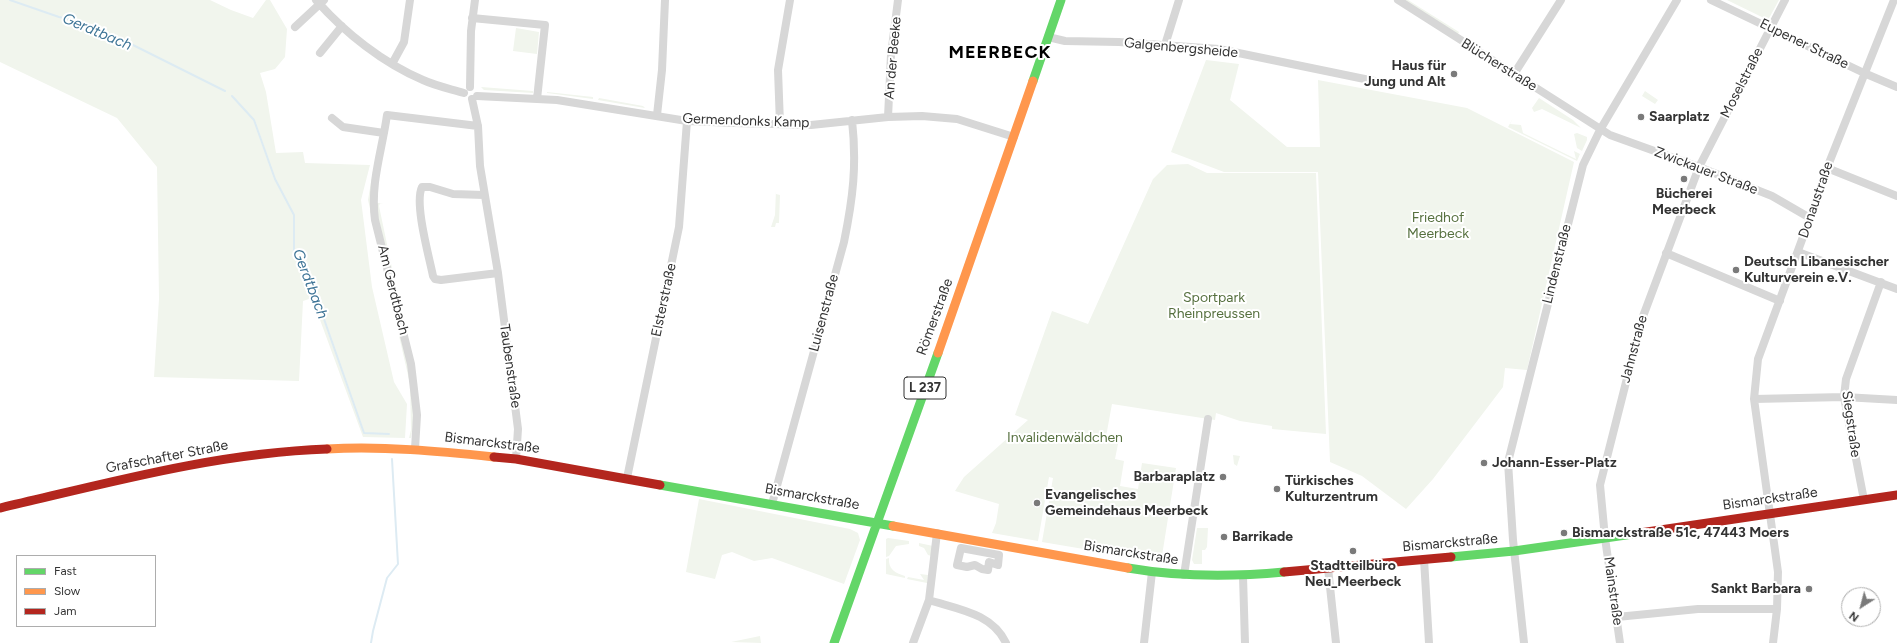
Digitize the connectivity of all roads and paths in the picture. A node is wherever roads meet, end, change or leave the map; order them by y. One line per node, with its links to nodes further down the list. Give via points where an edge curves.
1 (410, 0): 22 (street, via 404,42)
2 (475, 0): 15 (street)
3 (665, 0): 31 (street)
4 (790, 0): 36 (street, via 778,70)
5 (898, 0): 32 (street, An der Beeke, via 891,55)
6 (1061, 0): 19 (main road, Römerstraße / L 237)
7 (1179, 0): 20 (street)
8 (1398, 0): 24 (street, Blücherstraße)
9 (1561, 0): 24 (street)
10 (1677, 0): 38 (street, Lindenstraße)
11 (1711, 0): 18 (street, Eupener Straße)
12 (1785, 0): 18 (street, Moselstraße)
13 (1894, 0): 23 (street, Donaustraße)
14 (320, 1): 16 (street); 17 (street)
15 (472, 18): 26 (street); 30 (street, via 545,25)
16 (342, 26): 21 (street); 22 (street)
17 (295, 27)
18 (1770, 28): 23 (street, Eupener Straße); 41 (street, Moselstraße)
19 (1048, 37): 20 (street, Galgenbergsheide, via 1064,42); 40 (main road, Römerstraße / L 237)
20 (1165, 45): 25 (street, Galgenbergsheide, via 1219,49)
21 (320, 53)
22 (392, 64): 28 (street, via 425,81)
23 (1864, 73): 27 (street, Eupener Straße); 42 (street, Donaustraße)
24 (1514, 74): 38 (street, Blücherstraße)
25 (1384, 83)
26 (470, 86): 28 (street); 29 (street, via 476,90)
27 (1897, 86)
28 (464, 93): 29 (street, via 466,98)
29 (474, 97): 30 (street, Germendonks Kamp); 37 (street, Taubenstraße)
30 (537, 99): 31 (street, Germendonks Kamp)
31 (657, 115): 34 (street, Germendonks Kamp)
32 (888, 117): 35 (street, Germendonks Kamp); 40 (street, Germendonks Kamp, via 957,119)
33 (332, 118): 39 (street, via 343,127)
34 (686, 120): 36 (street, Germendonks Kamp); 59 (street, Elsterstraße, via 679,227)
35 (852, 120): 36 (street, Germendonks Kamp, via 811,125); 62 (street, Luisenstraße, via 855,175 847,229)
36 (780, 124)
37 (478, 126): 39 (street, Am Gerdtbach, via 387,115); 43 (street, Taubenstraße)
38 (1600, 130): 41 (street, Zwickauer Straße, via 1610,136); 68 (street, Lindenstraße, via 1582,165 1508,462)
39 (384, 133): 57 (street, Am Gerdtbach, via 372,202 411,364 417,415)
40 (1014, 137): 65 (main road, Römerstraße / L 237)
41 (1699, 167): 45 (street, Zwickauer Straße, via 1772,196); 47 (street, Jahnstraße)
42 (1827, 168): 44 (street); 45 (street, Donaustraße)
43 (484, 195): 48 (street, Taubenstraße); 48 (street, via 453,194 422,187 420,203 426,242 435,279)
44 (1897, 196)
45 (1810, 218): 46 (street, Donaustraße)
46 (1798, 252): 49 (street); 51 (street, Donaustraße)
47 (1666, 253): 51 (street); 67 (street, Jahnstraße, via 1642,319 1600,485)
48 (498, 273): 58 (street, Taubenstraße, via 518,429)
49 (1880, 282): 50 (street); 52 (street, Siegstraße, via 1846,379)
50 (1897, 289)
51 (1780, 301): 53 (street, Donaustraße, via 1758,359)
52 (1844, 397): 53 (street); 54 (street); 61 (street, Siegstraße)
53 (1754, 399): 64 (street, Donaustraße)
54 (1897, 400)
55 (1208, 419): 73 (street)
56 (365, 447): 57 (main road, Bismarckstraße); 63 (main road, Grafschafter Straße, via 292,450 196,463)
57 (415, 449): 58 (main road, Bismarckstraße)
58 (516, 459): 59 (main road, Bismarckstraße)
59 (627, 478): 62 (main road, Bismarckstraße)
60 (1897, 495): 61 (main road, Bismarckstraße)
61 (1864, 500): 64 (main road, Bismarckstraße)
62 (772, 504): 65 (main road, Bismarckstraße)
63 (0, 508)
64 (1769, 513): 67 (main road, Bismarckstraße); 76 (street, Donaustraße, via 1778,572)
65 (876, 522): 66 (main road, Bismarckstraße); 78 (main road, Römerstraße / L 237)
66 (938, 533): 72 (main road, Bismarckstraße); 75 (street)
67 (1605, 538): 68 (main road, Bismarckstraße); 77 (street, Mainstraße)
68 (1514, 551): 70 (main road, Bismarckstraße); 85 (street, Lindenstraße)
69 (1000, 555): 69 (street, via 998,565 989,562 988,570 975,565 957,565 961,548)
70 (1424, 560): 71 (main road, Bismarckstraße); 84 (street)
71 (1328, 568): 74 (main road, Bismarckstraße); 83 (street)
72 (1152, 572): 73 (main road, Bismarckstraße); 81 (street)
73 (1184, 575): 74 (main road, Bismarckstraße)
74 (1243, 576): 82 (street)
75 (929, 600): 79 (street); 80 (street, via 978,615 996,628)
76 (1777, 609): 77 (street, via 1698,609); 87 (street, Donaustraße)
77 (1617, 617): 86 (street, Mainstraße)
78 (834, 643)
79 (913, 643)
80 (1006, 643)
81 (1144, 643)
82 (1245, 643)
83 (1336, 643)
84 (1430, 643)
85 (1524, 643)
86 (1620, 643)
87 (1773, 643)

